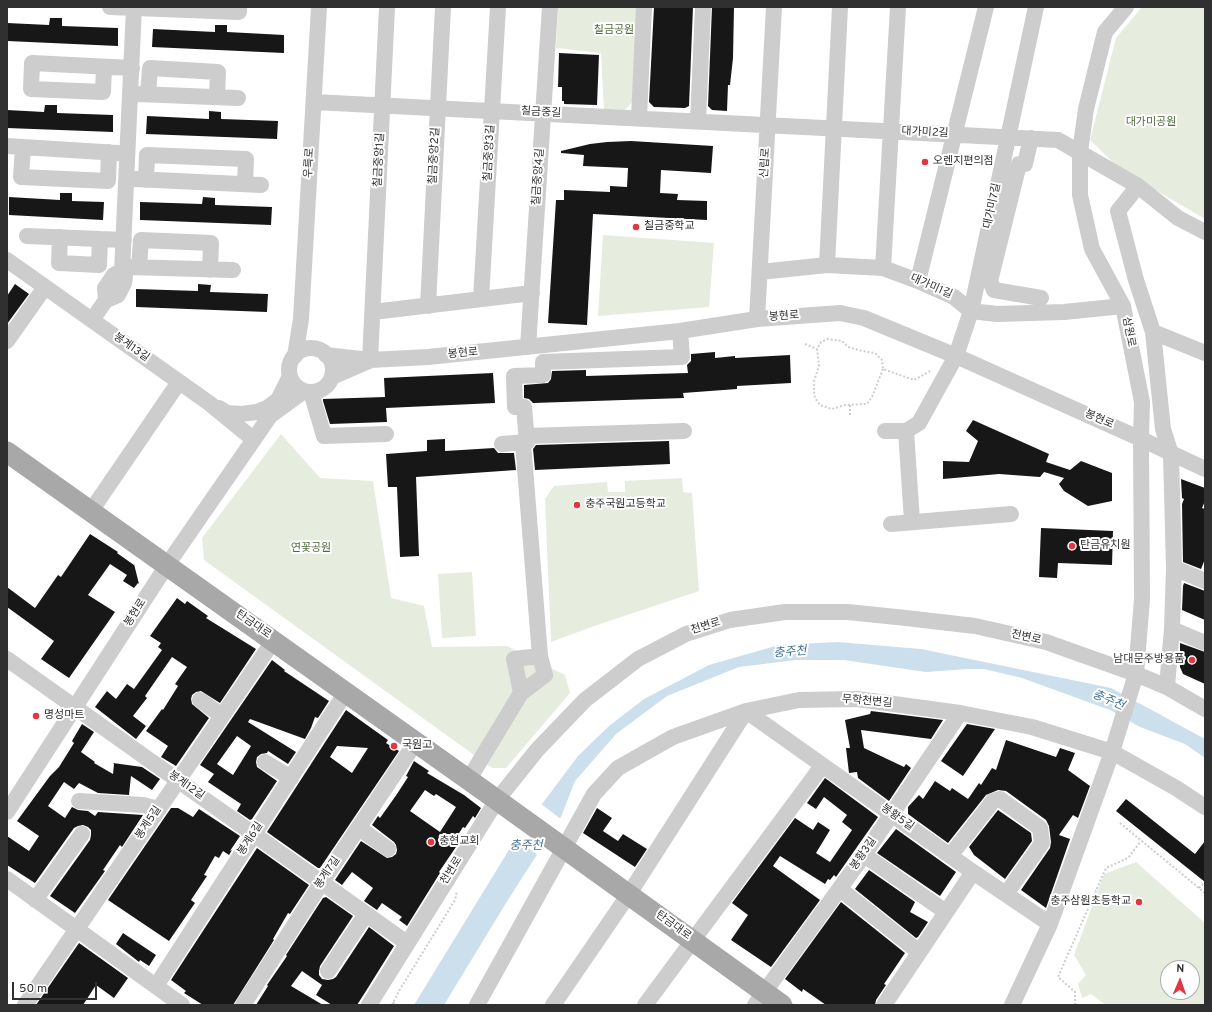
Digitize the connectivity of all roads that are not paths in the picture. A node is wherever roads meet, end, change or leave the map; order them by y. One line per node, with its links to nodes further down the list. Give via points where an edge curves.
1 (110, 7): 16 (street)
2 (239, 7): 16 (street, via 239,12)
3 (319, 7): 23 (street, 우륵로)
4 (387, 7): 24 (street, 칠금중앙1길)
5 (443, 7): 25 (street, 칠금중앙2길)
6 (498, 7): 26 (street, 칠금중앙3길)
7 (550, 7): 27 (street, 칠금중앙4길)
8 (644, 7): 28 (street)
9 (703, 7): 29 (street)
10 (774, 7): 30 (street, 신립로)
11 (840, 7): 31 (street)
12 (898, 7): 32 (street)
13 (986, 7): 33 (street)
14 (1036, 7): 34 (street, 대가미7길)
15 (1126, 7): 38 (street, 삼원로, via 1105,32 1086,109)
16 (134, 8): 18 (street)
17 (104, 67): 18 (street)
18 (132, 68): 19 (street)
19 (131, 94): 20 (street); 39 (street)
20 (148, 94): 21 (street); 21 (street, via 150,68 218,72)
21 (217, 97): 22 (street)
22 (238, 98)
23 (314, 102): 24 (street, 칠금중길); 65 (street, 우륵로)
24 (383, 105): 25 (street, 칠금중길); 63 (street, 칠금중앙1길)
25 (438, 108): 26 (street, 칠금중길); 60 (street, 칠금중앙2길)
26 (492, 111): 27 (street, 칠금중길); 59 (street, 칠금중앙3길)
27 (543, 113): 28 (street, 칠금중길); 58 (street, 칠금중앙4길)
28 (639, 118): 29 (street, 칠금중길)
29 (698, 121): 30 (street, 칠금중길)
30 (768, 125): 31 (street, 대가미2길); 55 (street, 신립로)
31 (833, 128): 32 (street, 대가미2길); 49 (street)
32 (891, 131): 33 (street, 대가미2길); 51 (street)
33 (954, 134): 34 (street, 대가미2길); 56 (street)
34 (1008, 137): 35 (street, 대가미2길); 62 (street, 대가미7길)
35 (1031, 138): 38 (street, 대가미2길, via 1058,140); 64 (street, via 1025,164 1019,164 990,281 994,290 1034,297)
36 (15, 147): 37 (street); 37 (street, via 21,176 108,181)
37 (109, 152): 39 (street)
38 (1080, 152): 42 (street, 대가미2길); 61 (street, 삼원로, via 1080,195 1092,249)
39 (128, 153): 40 (street)
40 (127, 179): 41 (street); 47 (street)
41 (146, 180): 41 (street, via 253,184 246,159 154,155 147,155)
42 (1138, 186): 43 (street, 대가미2길, via 1178,218); 69 (street, via 1118,211)
43 (1205, 232)
44 (27, 236): 45 (street)
45 (60, 237): 46 (street); 46 (street, via 59,263 99,265)
46 (100, 239): 47 (street)
47 (124, 240): 52 (street)
48 (7, 260): 57 (street, 봉계13길)
49 (827, 265): 51 (street, 대가미1길); 55 (street, 대가미1길)
50 (139, 267): 52 (street); 53 (street); 53 (street, via 141,240 211,243)
51 (883, 268): 56 (street, 대가미1길)
52 (122, 269): 67 (street, via 124,283 118,295 106,300)
53 (210, 270): 54 (street)
54 (233, 270)
55 (760, 272): 66 (street, 신립로)
56 (918, 281): 62 (street, 대가미1길, via 954,297)
57 (45, 287): 67 (street, 봉계13길); 70 (street)
58 (532, 293): 59 (street); 71 (street, 칠금중앙4길)
59 (481, 299): 60 (street)
60 (428, 306): 63 (street)
61 (1123, 306): 64 (street); 90 (street, 삼원로, via 1142,402)
62 (971, 311): 64 (street, via 997,314); 75 (street, 대가미7길)
63 (373, 312): 76 (street, 칠금중앙1길)
64 (1028, 313)
65 (301, 319): 72 (street, 우륵로); 74 (street, 우륵로)
66 (757, 319): 68 (street, 봉현로); 75 (street, 봉현로, via 840,313 864,318)
67 (92, 320): 79 (street, 봉계13길)
68 (680, 331): 71 (street, 봉현로); 89 (street, via 682,357 543,362 543,375 514,376 515,407 524,407)
69 (1153, 332): 73 (street); 93 (street, via 1163,429)
70 (7, 341)
71 (528, 347): 76 (street, 봉현로)
72 (320, 352): 74 (street, via 307,349); 76 (street, 봉현로); 78 (street, via 332,365)
73 (1205, 353)
74 (294, 356): 77 (street, via 289,369)
75 (956, 356): 86 (street, 대가미7길, via 919,424); 90 (street, 봉현로)
76 (370, 360): 78 (street, 봉현로)
77 (290, 376): 80 (street, via 292,383); 81 (street, 봉현로)
78 (332, 377): 80 (street, via 324,388)
79 (179, 382): 82 (street, 봉계13길); 95 (street)
80 (308, 392): 83 (street, 봉현로); 87 (street, via 324,436)
81 (278, 400): 82 (street, via 257,412 240,414 227,412); 83 (street, 봉현로)
82 (209, 403): 88 (street, 봉계13길)
83 (270, 416): 88 (street, 봉현로)
84 (684, 430): 89 (street)
85 (885, 431): 86 (street)
86 (906, 431): 97 (street)
87 (386, 434)
88 (253, 439): 99 (street, 봉현로)
89 (525, 439): 91 (street); 105 (street)
90 (1140, 439): 93 (street, 봉현로); 107 (street, 삼원로, via 1142,599)
91 (502, 444)
92 (7, 452): 95 (main road, 탄금대로)
93 (1172, 454): 94 (street, 봉현로); 100 (street)
94 (1205, 469)
95 (91, 511): 99 (main road, 탄금대로)
96 (1011, 514): 97 (street)
97 (912, 521): 98 (street)
98 (891, 524)
99 (167, 565): 103 (main road, 탄금대로); 112 (street, 봉현로)
100 (1174, 568): 101 (street); 102 (street)
101 (1203, 576)
102 (1172, 629): 104 (street); 108 (street)
103 (274, 640): 109 (main road, 탄금대로); 116 (street, 봉계5길)
104 (1205, 643)
105 (540, 656): 110 (street, via 545,675); 110 (street, via 514,659)
106 (7, 659): 112 (street, 봉계12길)
107 (1136, 674): 108 (street, 천변로); 118 (street, 삼원로); 124 (street, 천변로, via 1046,642 975,626 848,612 785,612 730,620 686,634 638,659 585,700 537,750)
108 (1167, 687): 113 (street, 천변로)
109 (346, 692): 117 (main road, 탄금대로); 121 (street, 봉계6길)
110 (521, 693): 122 (street)
111 (200, 700): 116 (street)
112 (75, 707): 123 (street, 봉계12길); 128 (street, 봉현로)
113 (1205, 709)
114 (746, 711): 115 (street, 무학천변길, via 799,700 857,699); 120 (street, 봉황5길); 133 (street, 무학천변길, via 673,737 618,768 594,794); 141 (street)
115 (960, 712): 118 (street, 무학천변길, via 1032,727); 129 (street, 봉황3길)
116 (222, 716): 123 (street, 봉계5길)
117 (416, 742): 122 (main road, 탄금대로); 130 (street, 봉계7길)
118 (1112, 752): 126 (street, 무학천변길); 146 (street)
119 (265, 762): 121 (street)
120 (822, 766): 129 (street, 봉황5길); 148 (street)
121 (291, 778): 132 (street, 봉계6길)
122 (469, 779): 124 (main road, 탄금대로)
123 (178, 780): 127 (street, 봉계5길); 132 (street, 봉계12길)
124 (497, 800): 133 (main road, 탄금대로); 149 (street, 천변로)
125 (79, 801): 127 (street, via 143,805)
126 (1205, 807)
127 (158, 809): 147 (street, 봉계5길)
128 (7, 812)
129 (892, 814): 135 (street, 봉황3길); 136 (street, 봉황5길)
130 (358, 828): 134 (street); 139 (street, 봉계7길)
131 (82, 834): 143 (street)
132 (254, 834): 139 (street, 봉계12길); 152 (street, 봉계6길)
133 (563, 847): 141 (main road, 탄금대로); 158 (street, 무학천변길)
134 (388, 849)
135 (864, 855): 140 (street, 봉황3길); 144 (street)
136 (950, 856): 137 (street, 봉황5길); 142 (street, via 993,801 1000,799 1040,828 1042,843)
137 (972, 872): 142 (street, 봉황5길); 144 (street)
138 (7, 879): 143 (street)
139 (322, 882): 145 (street, 봉계12길); 156 (street, 봉계7길)
140 (840, 889): 150 (street); 153 (street, 봉황3길)
141 (629, 894): 148 (main road, 탄금대로); 159 (street)
142 (1006, 894): 146 (street, 봉황5길)
143 (35, 900): 147 (street)
144 (946, 912): 150 (street)
145 (366, 914): 149 (street, 봉계12길); 151 (street)
146 (1050, 924): 163 (street)
147 (76, 929): 152 (street); 154 (street, 봉계5길)
148 (692, 940): 153 (main road, 탄금대로); 160 (street)
149 (407, 943): 157 (street, 천변로)
150 (919, 952): 162 (street)
151 (328, 971)
152 (156, 986): 155 (street)
153 (760, 999): 161 (main road, 탄금대로)
154 (24, 1005)
155 (182, 1005)
156 (243, 1005)
157 (369, 1005)
158 (477, 1005)
159 (553, 1005)
160 (644, 1005)
161 (782, 1005)
162 (884, 1005)
163 (1012, 1005)

